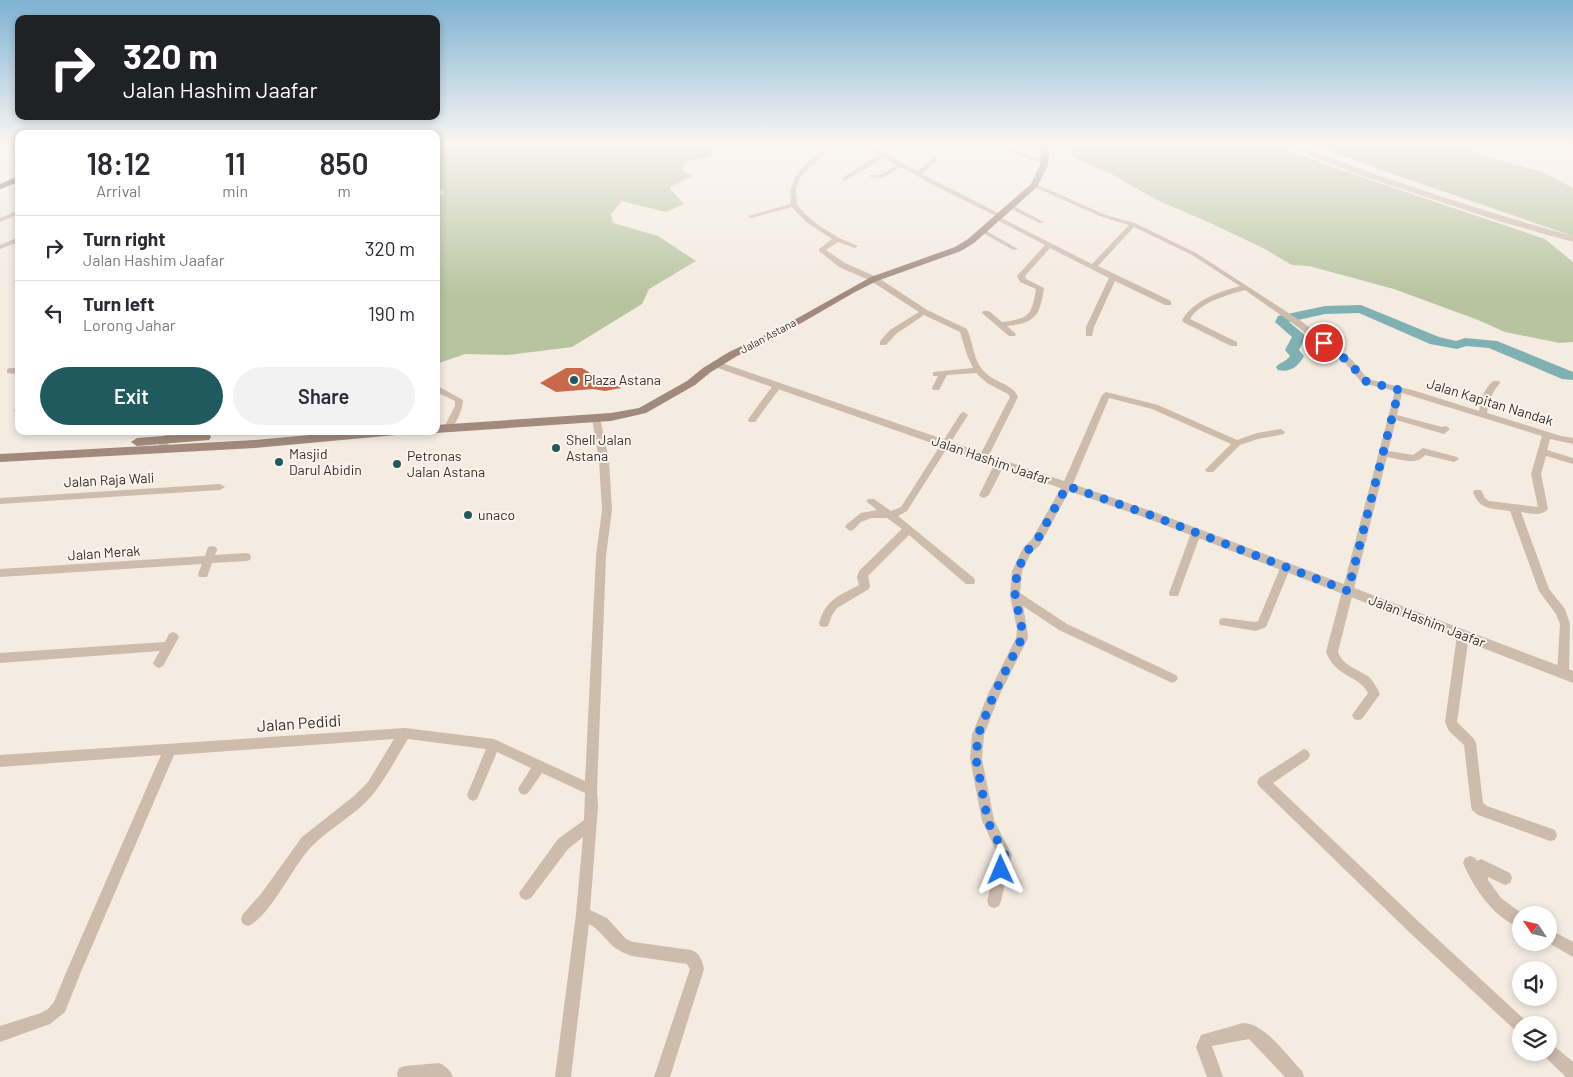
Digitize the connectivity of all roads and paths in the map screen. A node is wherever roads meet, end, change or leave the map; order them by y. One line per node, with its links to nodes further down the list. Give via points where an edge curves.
1 (792, 193): 6 (street)
2 (954, 193): 10 (street)
3 (1025, 193): 7 (main road, Jalan Astana)
4 (1053, 193): 13 (street, Jalan Kapitan Nandak, via 1104,216)
5 (1426, 193): 16 (street)
6 (794, 205): 9 (street); 15 (street, via 813,225)
7 (1010, 206): 10 (main road, Jalan Astana); 12 (street)
8 (15, 214): 11 (street)
9 (751, 216)
10 (998, 217): 14 (main road, Jalan Astana); 19 (street)
11 (0, 220)
12 (1042, 222)
13 (1133, 224): 24 (street); 27 (street, Jalan Kapitan Nandak, via 1194,254)
14 (983, 232): 23 (street); 26 (main road, Jalan Astana, via 958,249)
15 (837, 238): 20 (street); 26 (street, via 821,250 842,265)
16 (1573, 240)
17 (15, 241): 18 (street)
18 (8, 244): 21 (street); 22 (street)
19 (1049, 245): 24 (street); 31 (street, via 1021,276 1040,288 1039,303 1032,317 1026,322)
20 (855, 246)
21 (0, 247)
22 (15, 247)
23 (1015, 249)
24 (1093, 267): 25 (street)
25 (1113, 277): 28 (street); 33 (street)
26 (874, 279): 29 (street); 36 (main road, Jalan Astana)
27 (1246, 287): 35 (street, via 1210,299 1186,320); 42 (street, Jalan Kapitan Nandak, via 1349,362 1365,381)
28 (1168, 303)
29 (924, 312): 34 (street, via 893,332); 37 (street, via 964,331)
30 (986, 313): 31 (street)
31 (1000, 325): 32 (street)
32 (1012, 334)
33 (1089, 334)
34 (884, 343)
35 (1234, 344)
36 (718, 365): 39 (street, Jalan Hashim Jaafar); 46 (main road, Jalan Astana, via 642,411)
37 (977, 370): 40 (street, via 940,373); 67 (street, via 985,380 1012,392 1014,397)
38 (1496, 383): 44 (street, via 1488,393)
39 (777, 386): 47 (street); 63 (street, Jalan Hashim Jaafar)
40 (936, 388)
41 (440, 390): 48 (street, via 459,400 459,406)
42 (1399, 390): 44 (street, Jalan Kapitan Nandak); 45 (street)
43 (964, 414): 63 (street)
44 (1482, 415): 51 (street, Jalan Kapitan Nandak)
45 (1393, 417): 49 (street); 66 (street)
46 (596, 418): 48 (main road); 108 (street, via 604,460 607,510)
47 (752, 420)
48 (442, 429)
49 (1446, 430)
50 (1281, 432): 62 (street)
51 (1547, 434): 60 (street, Jalan Kapitan Nandak); 65 (street)
52 (148, 435): 61 (main road)
53 (187, 435): 58 (main road)
54 (271, 435): 58 (main road)
55 (303, 435): 57 (main road)
56 (343, 435): 57 (main road)
57 (316, 437): 59 (main road, via 255,444)
58 (192, 438): 59 (main road)
59 (167, 439): 61 (main road); 68 (main road)
60 (1573, 441)
61 (131, 442): 64 (main road)
62 (1236, 443): 72 (street); 73 (street, via 1155,408 1106,395)
63 (946, 444): 67 (street, Jalan Hashim Jaafar); 80 (street, via 904,509)
64 (0, 451)
65 (1543, 452): 70 (street); 79 (street, via 1536,474 1543,509)
66 (1383, 453): 69 (street, via 1413,458 1423,451); 90 (street)
67 (984, 457): 71 (street, Jalan Hashim Jaafar)
68 (0, 458)
69 (1454, 459)
70 (1573, 462)
71 (1000, 463): 73 (street, Jalan Hashim Jaafar); 76 (street)
72 (1210, 470)
73 (1067, 486): 83 (street, Jalan Hashim Jaafar); 92 (street, via 1017,571)
74 (220, 487): 77 (street, Jalan Raja Wali)
75 (1478, 492): 79 (street, via 1486,504)
76 (984, 495)
77 (0, 500)
78 (871, 501): 80 (street)
79 (1514, 507): 98 (street, via 1544,591 1565,624)
80 (889, 514): 81 (street, via 870,513 858,518); 82 (street)
81 (850, 527)
82 (909, 529): 89 (street); 94 (street, via 863,574 863,588 833,604)
83 (1196, 533): 86 (street, Jalan Hashim Jaafar); 91 (street)
84 (211, 555): 85 (street, Jalan Merak); 87 (street, Jalan Merak); 88 (street)
85 (246, 557)
86 (1286, 566): 90 (street, Jalan Hashim Jaafar); 93 (street, via 1262,624 1256,628)
87 (0, 573)
88 (203, 574)
89 (970, 581)
90 (1348, 591): 95 (street, Jalan Hashim Jaafar); 100 (street, via 1332,652 1338,664 1372,687 1374,694)
91 (1174, 593)
92 (1015, 596): 99 (street, via 1063,627); 116 (street, via 1022,638 984,719 978,735 976,759 988,822 1005,855)
93 (1224, 622)
94 (824, 624)
95 (1463, 635): 98 (street, Jalan Hashim Jaafar); 111 (street, via 1451,722 1470,743 1477,806)
96 (0, 658): 97 (street, via 170,642)
97 (159, 663)
98 (1568, 675)
99 (1172, 678)
100 (1358, 715)
101 (405, 733): 102 (street, Jalan Pedidi); 103 (street, Jalan Pedidi); 119 (street, via 372,786 307,842)
102 (494, 745): 106 (street, Jalan Pedidi); 109 (street)
103 (170, 749): 105 (street, Jalan Pedidi); 123 (street, via 60,1007 46,1019)
104 (1304, 755): 122 (street, via 1263,782)
105 (0, 762)
106 (540, 766): 107 (street); 108 (street, Jalan Pedidi)
107 (524, 789)
108 (591, 790): 110 (street)
109 (474, 795)
110 (591, 823): 115 (street, via 563,844); 117 (street)
111 (1550, 835)
112 (1470, 863): 114 (street)
113 (1505, 878): 114 (street, via 1481,866)
114 (1481, 881): 118 (street, via 1492,901)
115 (526, 893)
116 (994, 901)
117 (583, 914): 128 (street); 129 (street, via 602,923 621,944 632,949 690,957 695,962 697,969)
118 (1512, 916)
119 (248, 919)
120 (1558, 941): 121 (street)
121 (1573, 950)
122 (1512, 1018)
123 (0, 1034)
124 (1557, 1058): 125 (street)
125 (1573, 1073)
126 (405, 1074): 127 (street, via 439,1071)
127 (445, 1077)
128 (563, 1077)
129 (662, 1077)
130 (1215, 1077): 131 (street, via 1204,1047 1206,1040 1243,1031 1256,1034)
131 (1296, 1077)

